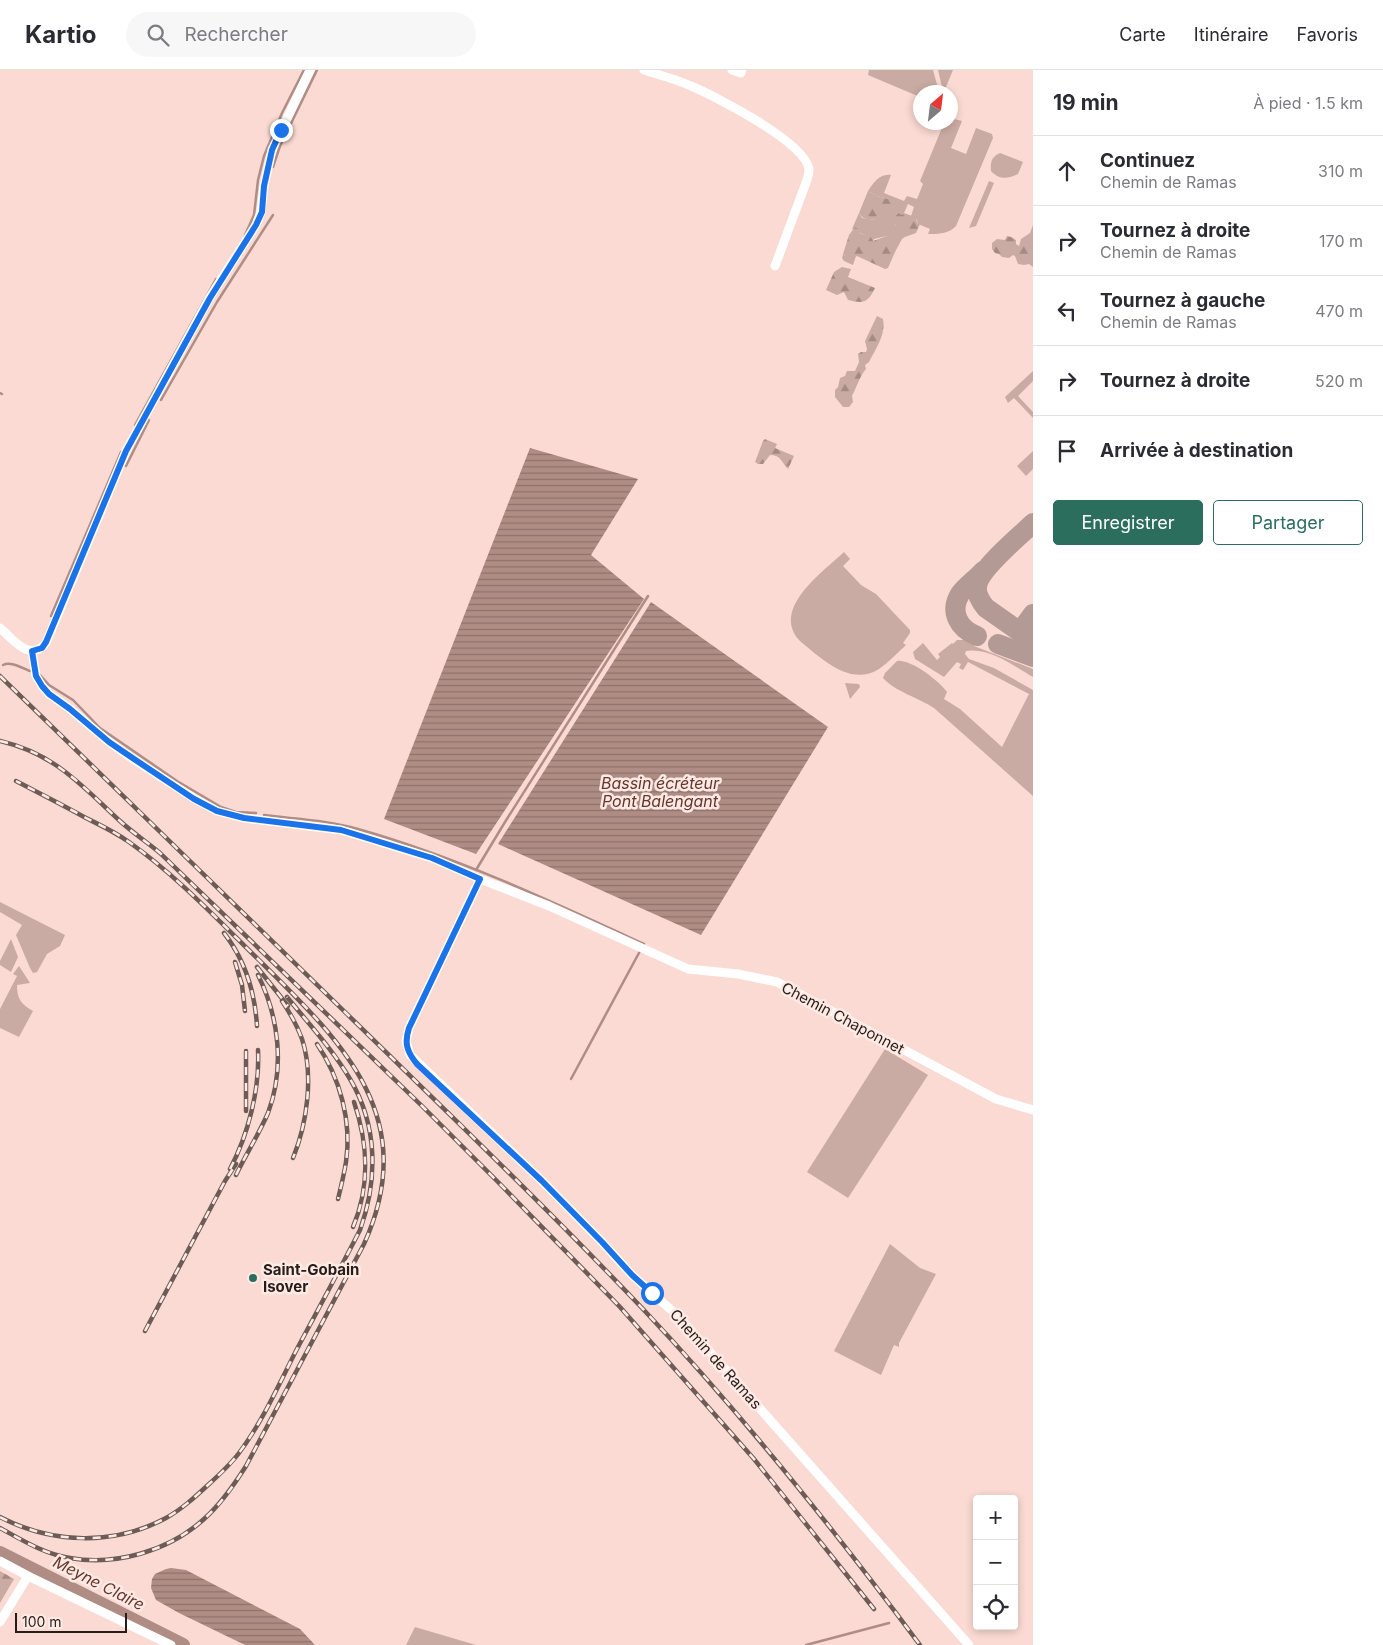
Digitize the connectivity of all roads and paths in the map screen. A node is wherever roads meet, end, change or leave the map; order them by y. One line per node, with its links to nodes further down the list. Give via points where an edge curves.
1 (310, 70): 7 (street, via 272,150 262,212 256,225 210,298 130,444 46,642 42,648)
2 (644, 70): 5 (street, via 689,85 729,104 774,132 805,159 809,169 808,180)
3 (732, 70): 4 (street, via 741,74)
4 (742, 70)
5 (775, 266)
6 (0, 628): 7 (street, via 17,644)
7 (32, 651): 8 (street, via 36,676 49,694 109,742 217,811 244,818 341,830 432,858)
8 (480, 879): 9 (street, Chemin Chaponnet, via 549,906 688,969 777,982 996,1099); 14 (street, Chemin de Ramas, via 409,1028 406,1042 410,1055 542,1181 632,1275 679,1317)
9 (1033, 1110)
10 (0, 1561): 11 (street)
11 (28, 1576): 12 (street); 13 (street)
12 (0, 1622)
13 (171, 1645)
14 (969, 1645)

